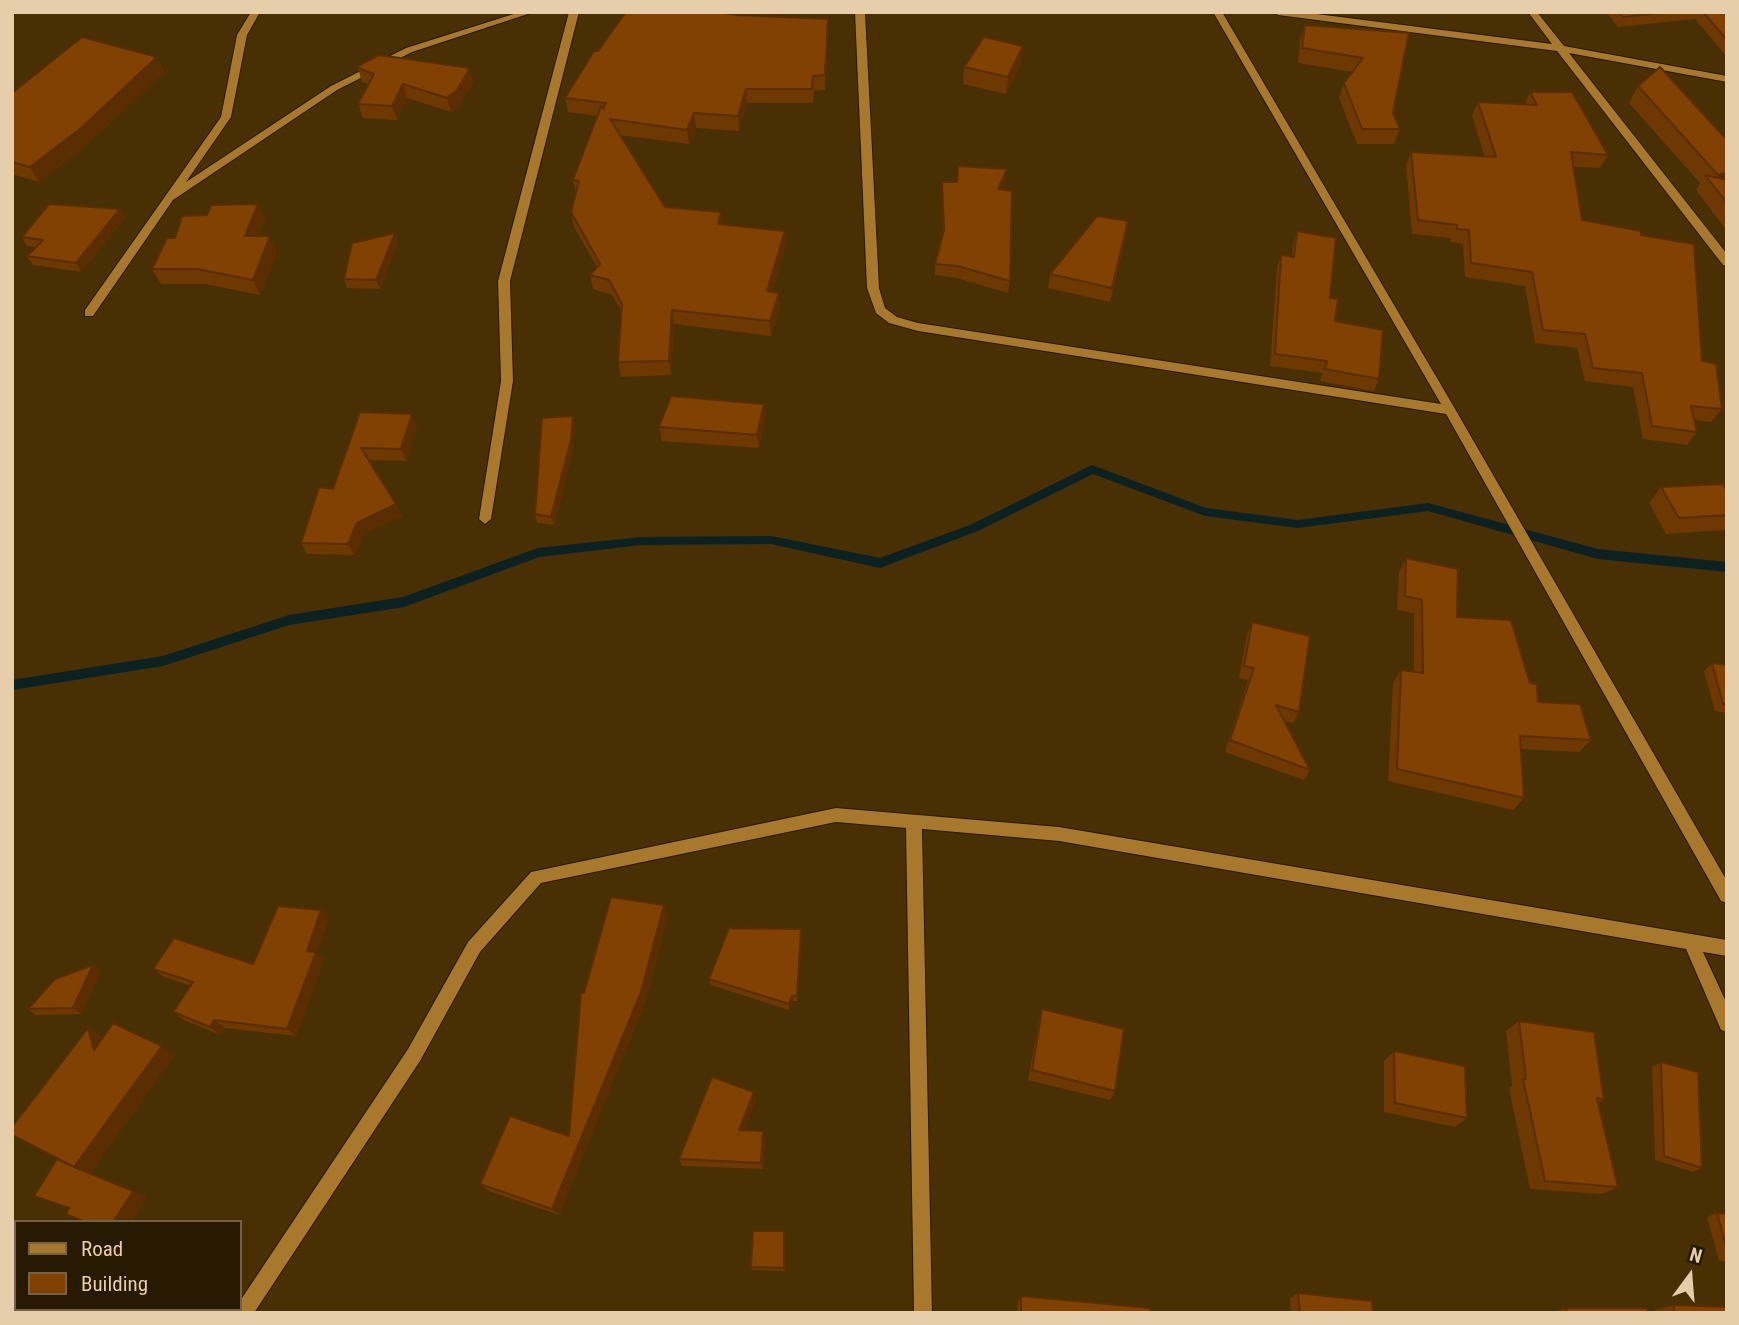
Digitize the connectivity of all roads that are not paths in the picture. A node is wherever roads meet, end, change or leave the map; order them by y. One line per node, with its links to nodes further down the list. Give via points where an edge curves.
1 (256, 12): 10 (street, via 242,34 226,117)
2 (530, 12): 10 (street, via 409,50 345,82)
3 (574, 12): 14 (street, via 504,281 507,381)
4 (859, 12): 13 (street, via 873,288 880,310 893,320)
5 (1217, 12): 13 (street)
6 (1278, 12): 8 (street)
7 (1532, 12): 8 (street)
8 (1558, 48): 9 (street); 11 (street)
9 (1727, 79)
10 (169, 198): 12 (street)
11 (1727, 262)
12 (89, 313)
13 (1450, 410): 16 (street)
14 (485, 519)
15 (914, 821): 17 (street, via 1059,834); 20 (street, via 836,815 537,877 474,947 414,1055); 21 (street)
16 (1727, 896)
17 (1691, 942): 18 (street); 19 (street)
18 (1727, 948)
19 (1727, 1024)
20 (243, 1313)
21 (923, 1313)

